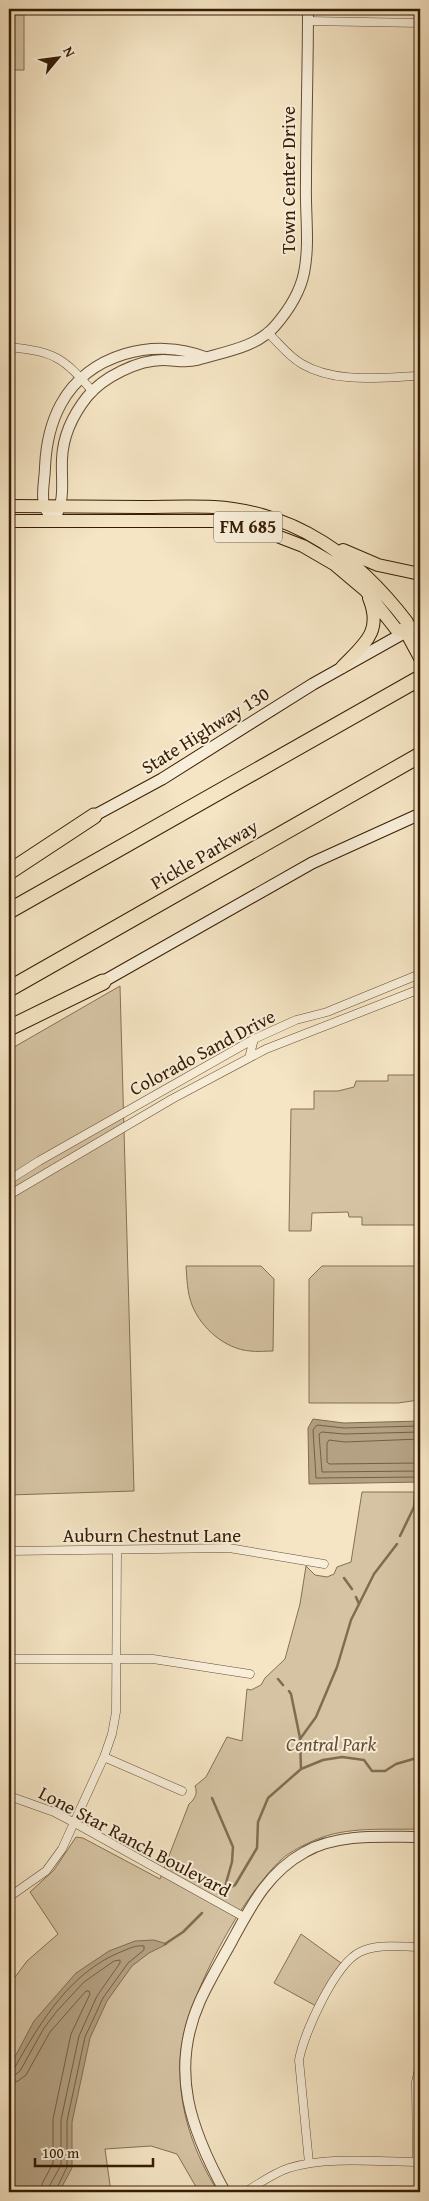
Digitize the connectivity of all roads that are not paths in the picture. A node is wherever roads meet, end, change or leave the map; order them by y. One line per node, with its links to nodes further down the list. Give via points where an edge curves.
1 (308, 9): 2 (street, Town Center Drive)
2 (308, 21): 3 (street); 4 (street, Town Center Drive, via 307,250 304,275 295,298)
3 (420, 23)
4 (267, 332): 7 (street, Town Center Drive, via 245,346); 9 (street, via 288,354 321,372 346,377)
5 (9, 347): 10 (street, via 50,353 73,368)
6 (164, 348): 7 (street, Town Center Drive); 8 (street); 10 (street, Town Center Drive, via 118,356)
7 (205, 357): 8 (street, Town Center Drive, via 179,363)
8 (164, 360): 11 (street, Town Center Drive, via 142,362 126,369)
9 (420, 376)
10 (82, 379): 11 (street); 13 (street, Town Center Drive, via 61,403 53,420)
11 (93, 392): 12 (street, Town Center Drive, via 73,416 65,436)
12 (62, 458): 13 (street); 16 (street, Town Center Drive)
13 (45, 460): 15 (street, Town Center Drive)
14 (9, 506): 15 (main road, FM 685 / FM 685)
15 (44, 506): 16 (main road, FM 685 / FM 685); 18 (street)
16 (62, 506): 18 (street, Town Center Drive); 19 (main road, FM 685 / FM 685, via 225,509 268,517)
17 (9, 521): 18 (main road, FM 685 / FM 685)
18 (54, 522): 21 (main road, FM 685 / FM 685, via 212,521 240,525 303,546 334,564)
19 (327, 544): 20 (main road, FM 685, via 378,565); 23 (main road, FM 685, via 374,583 406,622)
20 (420, 574)
21 (366, 591): 23 (main road, FM 685 / FM 685, via 396,629); 25 (main road, via 374,610 374,628 370,638)
22 (420, 624): 23 (main road, State Highway 130)
23 (406, 632): 24 (main road, FM 685 / FM 685); 25 (main road, State Highway 130)
24 (418, 654)
25 (342, 667): 29 (main road, State Highway 130)
26 (420, 678): 32 (highway)
27 (420, 755): 35 (highway, Pickle Parkway)
28 (420, 814): 34 (main road, via 312,863)
29 (94, 816): 30 (main road, State Highway 130); 31 (highway)
30 (9, 866)
31 (9, 872)
32 (9, 911)
33 (420, 974): 39 (street, Colorado Sand Drive)
34 (103, 982): 37 (highway); 38 (main road)
35 (9, 989)
36 (420, 989): 40 (street, Colorado Sand Drive)
37 (9, 1028)
38 (9, 1036)
39 (254, 1039): 40 (street); 41 (street, Colorado Sand Drive)
40 (249, 1058): 42 (street, Colorado Sand Drive, via 172,1099)
41 (9, 1180)
42 (9, 1195)
43 (9, 1551): 44 (street, Auburn Chestnut Lane)
44 (117, 1551): 45 (street, Auburn Chestnut Lane, via 229,1548); 47 (street)
45 (324, 1564)
46 (9, 1659): 47 (street)
47 (116, 1659): 48 (street, via 153,1660); 49 (street, via 116,1712)
48 (250, 1674)
49 (104, 1757): 50 (street); 52 (street)
50 (182, 1791)
51 (9, 1796): 52 (street, Lone Star Ranch Boulevard)
52 (73, 1822): 54 (street, via 62,1849 46,1871); 55 (street, Lone Star Ranch Boulevard)
53 (420, 1837): 55 (street, via 349,1839 305,1851 274,1875)
54 (9, 1898)
55 (244, 1918): 60 (street, via 199,2002 185,2069 190,2117 205,2156)
56 (420, 1947): 59 (street, via 369,1948 350,1959 341,1967 309,2028 299,2060)
57 (420, 2064): 58 (street, via 416,2082)
58 (419, 2162): 59 (street)
59 (309, 2163): 61 (street, via 288,2168)
60 (225, 2192)
61 (245, 2192)

